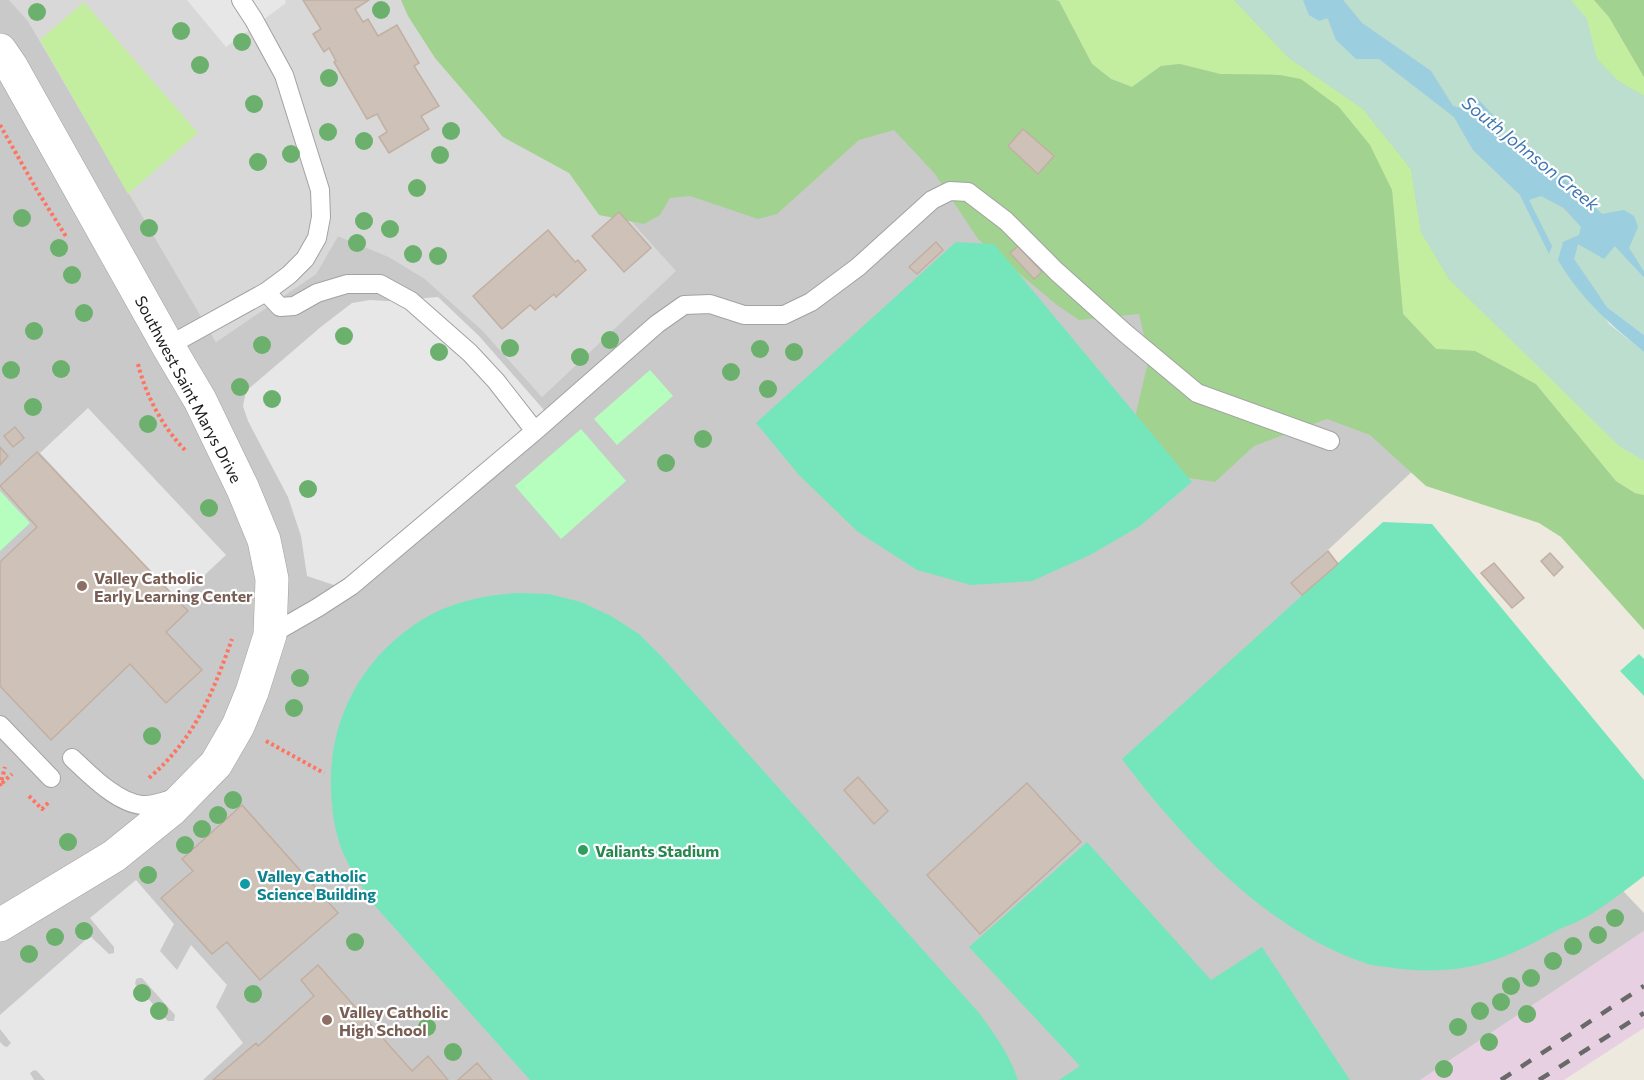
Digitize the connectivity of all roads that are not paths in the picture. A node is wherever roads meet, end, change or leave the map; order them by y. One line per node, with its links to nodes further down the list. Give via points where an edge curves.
1 (241, 0): 3 (lane, via 284,75 320,190 317,238 305,259)
2 (0, 50): 4 (street, Southwest Saint Marys Drive)
3 (266, 292): 4 (lane); 5 (lane, via 280,307 294,306 317,293 347,284 380,284 411,301 476,359)
4 (168, 346): 7 (street, Southwest Saint Marys Drive, via 204,410 264,540 272,579)
5 (535, 431): 6 (lane, via 684,305 710,304 744,315 784,315 811,302 858,267 932,200 950,191 968,192 1006,221 1056,271 1197,393); 7 (lane, via 351,586)
6 (1330, 441)
7 (270, 635): 11 (street, Southwest Saint Marys Drive, via 238,726 216,764)
8 (0, 725): 10 (lane)
9 (72, 758): 11 (lane, via 125,799 144,805)
10 (53, 787)
11 (188, 794): 12 (street, Southwest Saint Marys Drive, via 114,856)
12 (0, 925)

